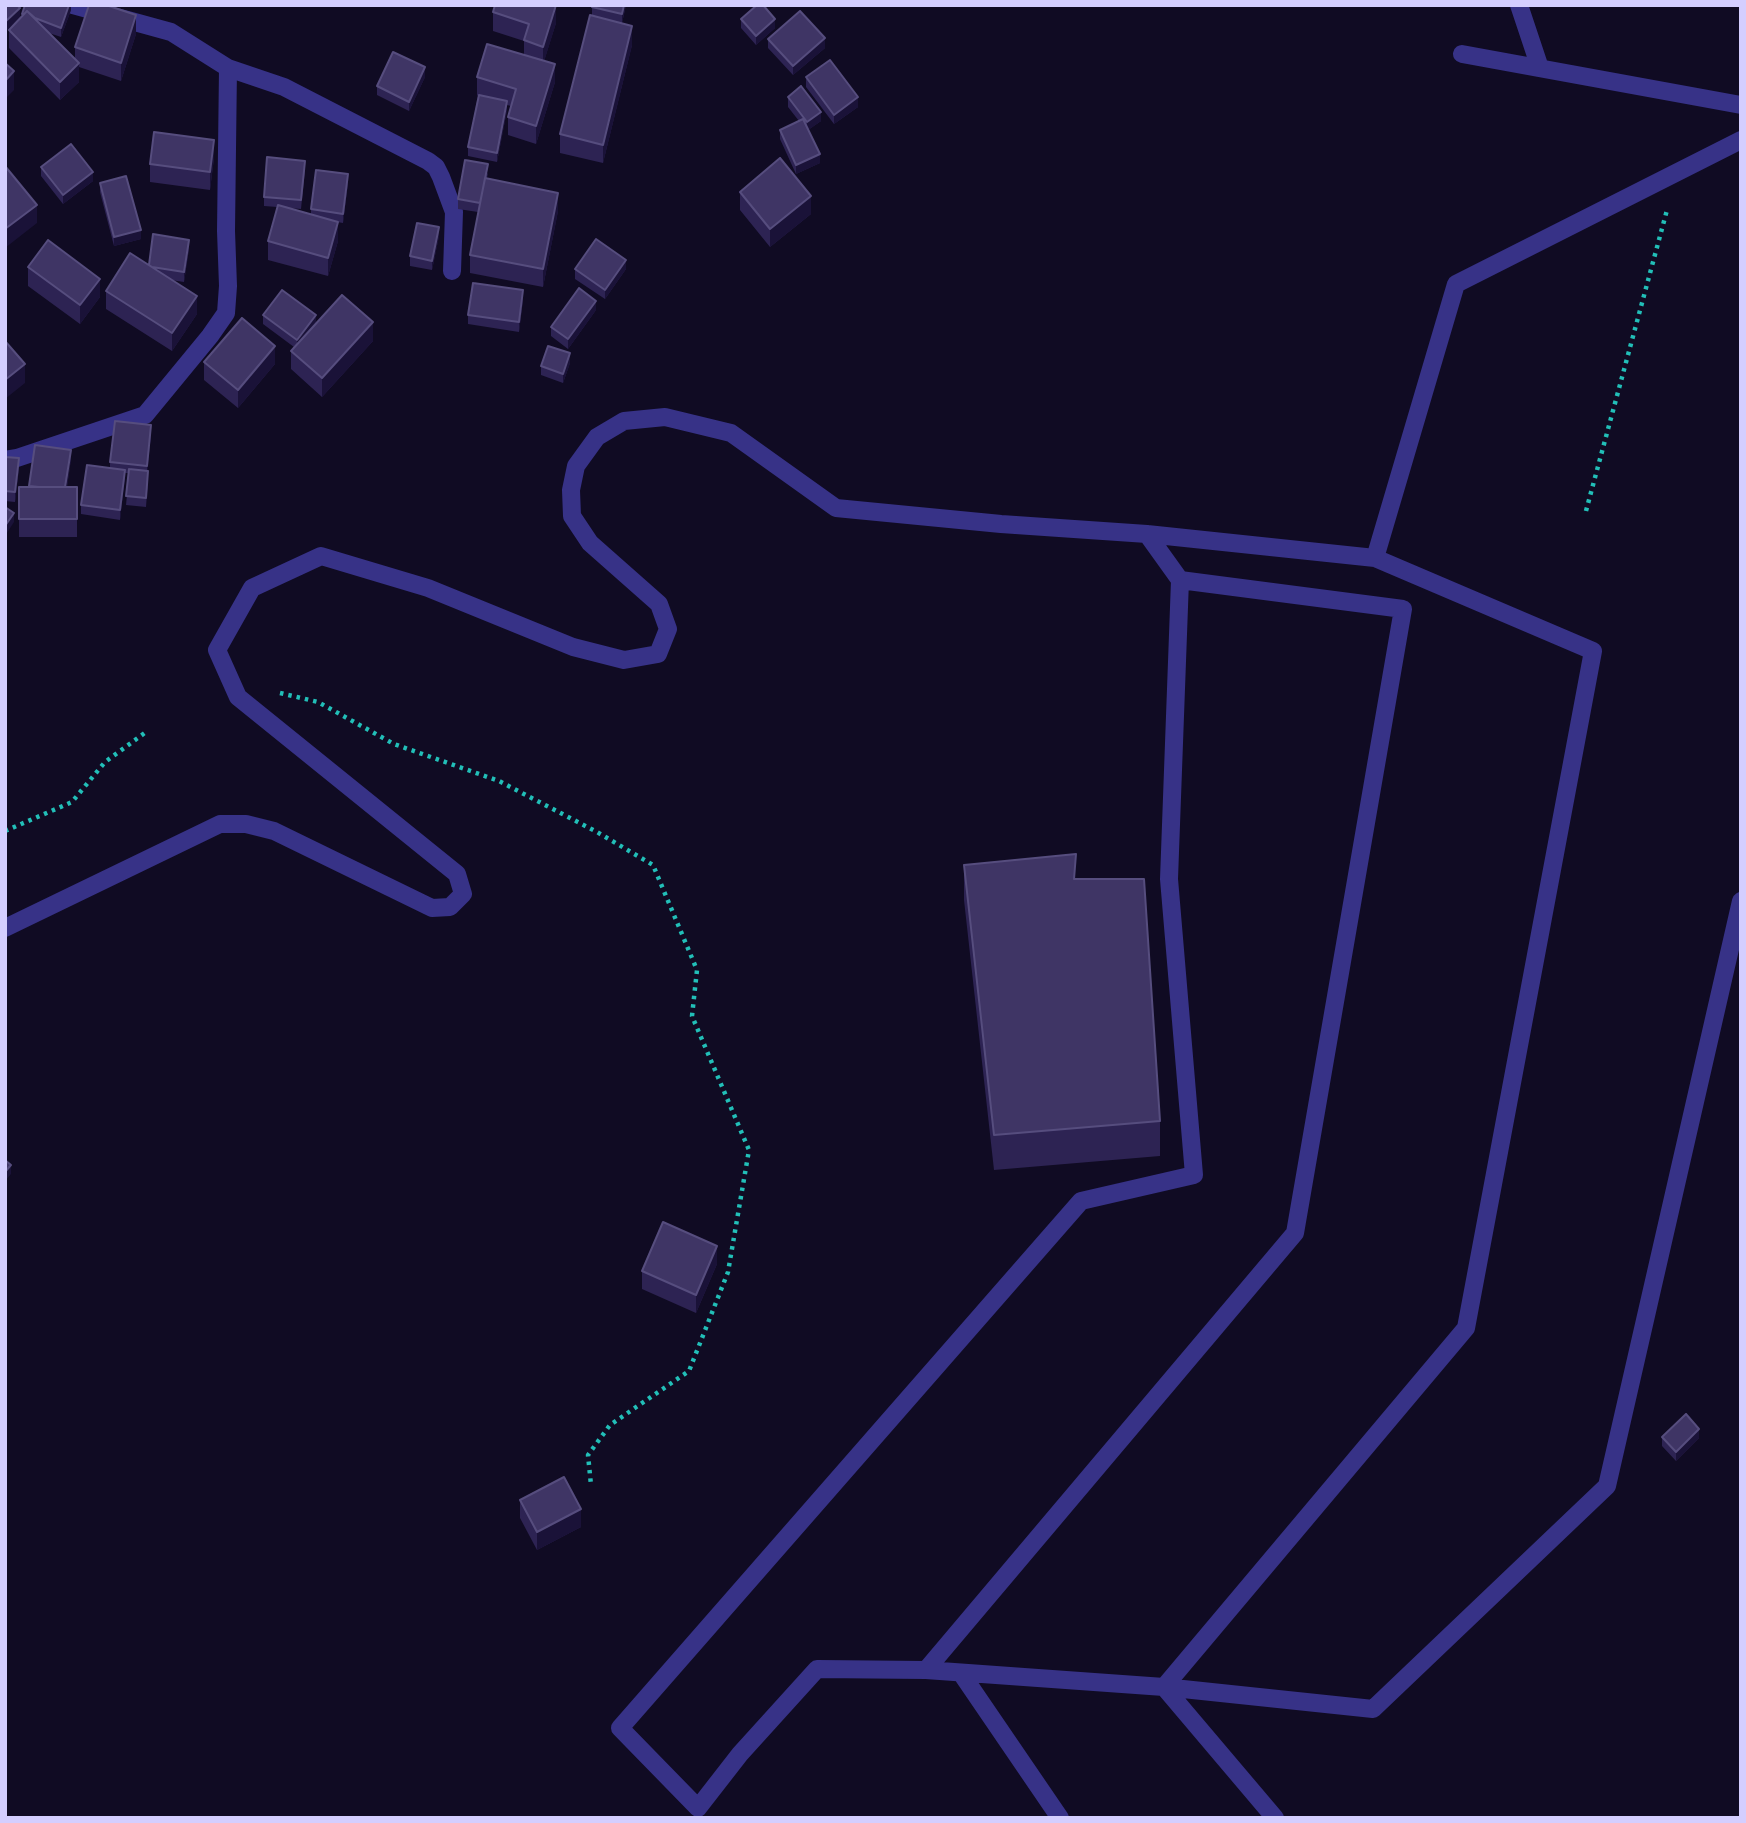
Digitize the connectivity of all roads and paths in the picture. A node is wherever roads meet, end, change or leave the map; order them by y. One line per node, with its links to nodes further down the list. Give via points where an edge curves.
1 (74, 5): 4 (street, via 171,32)
2 (1519, 5): 5 (street)
3 (1462, 54): 5 (street)
4 (228, 68): 9 (street, via 284,87 436,167 454,212); 10 (street, via 226,313 145,415)
5 (1540, 68): 6 (street)
6 (1741, 105)
7 (1741, 140): 8 (street)
8 (1678, 172): 11 (path); 13 (street, via 1456,284)
9 (452, 271)
10 (5, 460)
11 (1586, 511)
12 (1147, 534): 13 (street); 14 (street); 15 (street, via 836,508 731,433 665,416 624,421 597,437 576,466 570,491 572,516 590,543 659,604 668,629 658,654 624,660 573,647 428,588 321,556 252,589 217,650)
13 (1375, 558): 23 (street, via 1593,651 1466,1328)
14 (1180, 580): 21 (street, via 1403,609 1295,1233); 21 (street, via 1169,879 1194,1175 1081,1201 620,1728 698,1808 817,1669)
15 (238, 696): 19 (street, via 457,874 463,894 450,907 432,908 274,831 220,824); 20 (path, via 278,693 318,702 394,744 499,781 653,865 698,970 692,1016 749,1150 728,1272 690,1370 610,1425 588,1455)
16 (146, 732): 17 (path, via 105,762 72,802)
17 (5, 831)
18 (1741, 901): 23 (street, via 1607,1486 1373,1709)
19 (5, 928)
20 (591, 1485)
21 (926, 1670): 22 (street)
22 (961, 1673): 23 (street); 24 (street)
23 (1164, 1687): 25 (street)
24 (1060, 1818)
25 (1275, 1818)

